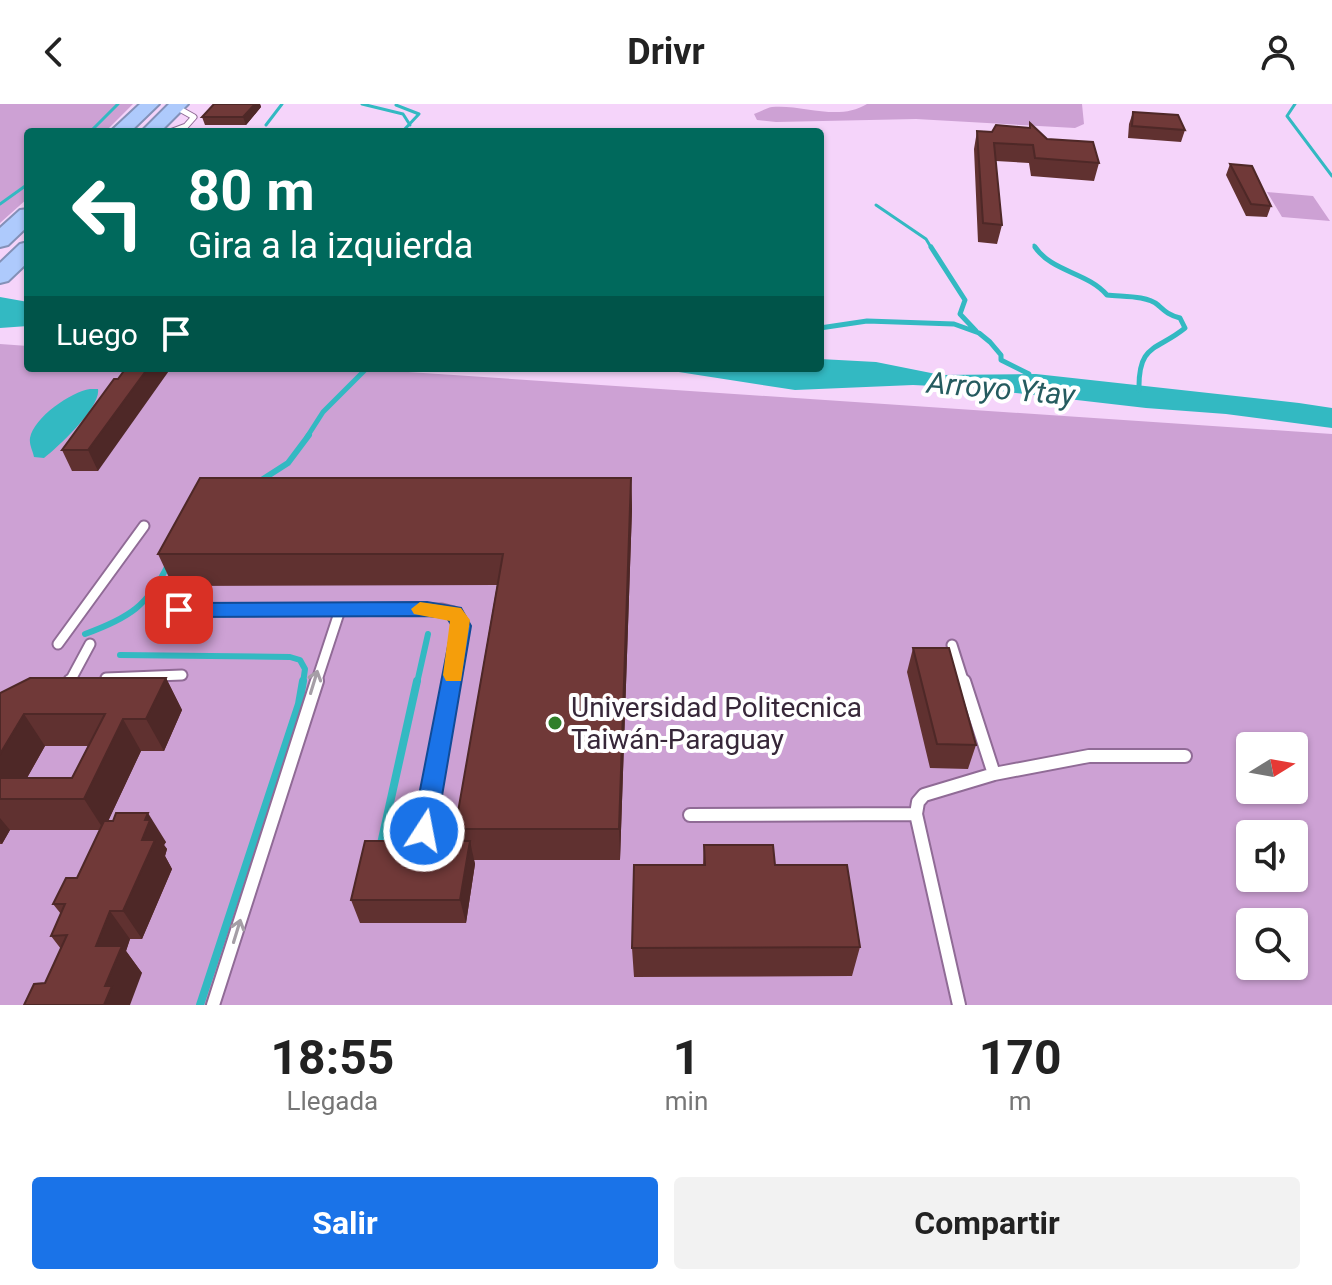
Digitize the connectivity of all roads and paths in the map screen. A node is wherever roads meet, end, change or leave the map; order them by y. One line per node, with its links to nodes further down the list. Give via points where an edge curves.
1 (150, 104): 3 (highway)
2 (178, 105): 4 (highway); 5 (lane, via 194,117)
3 (123, 128)
4 (154, 128)
5 (181, 128)
6 (24, 219): 7 (highway)
7 (0, 240)
8 (24, 253): 9 (highway)
9 (0, 276)
10 (144, 526): 13 (lane)
11 (179, 610): 12 (lane)
12 (340, 610): 23 (lane, via 442,609 460,620); 24 (lane, one-way to 12)
13 (58, 644)
14 (90, 644): 17 (lane)
15 (952, 645): 20 (lane)
16 (182, 675): 17 (lane)
17 (71, 680): 18 (lane)
18 (60, 693)
19 (1185, 756): 20 (lane, via 1089,756)
20 (994, 774): 21 (lane, via 924,795)
21 (916, 814): 22 (lane); 25 (lane)
22 (690, 815)
23 (424, 831)
24 (213, 1005)
25 (959, 1005)

